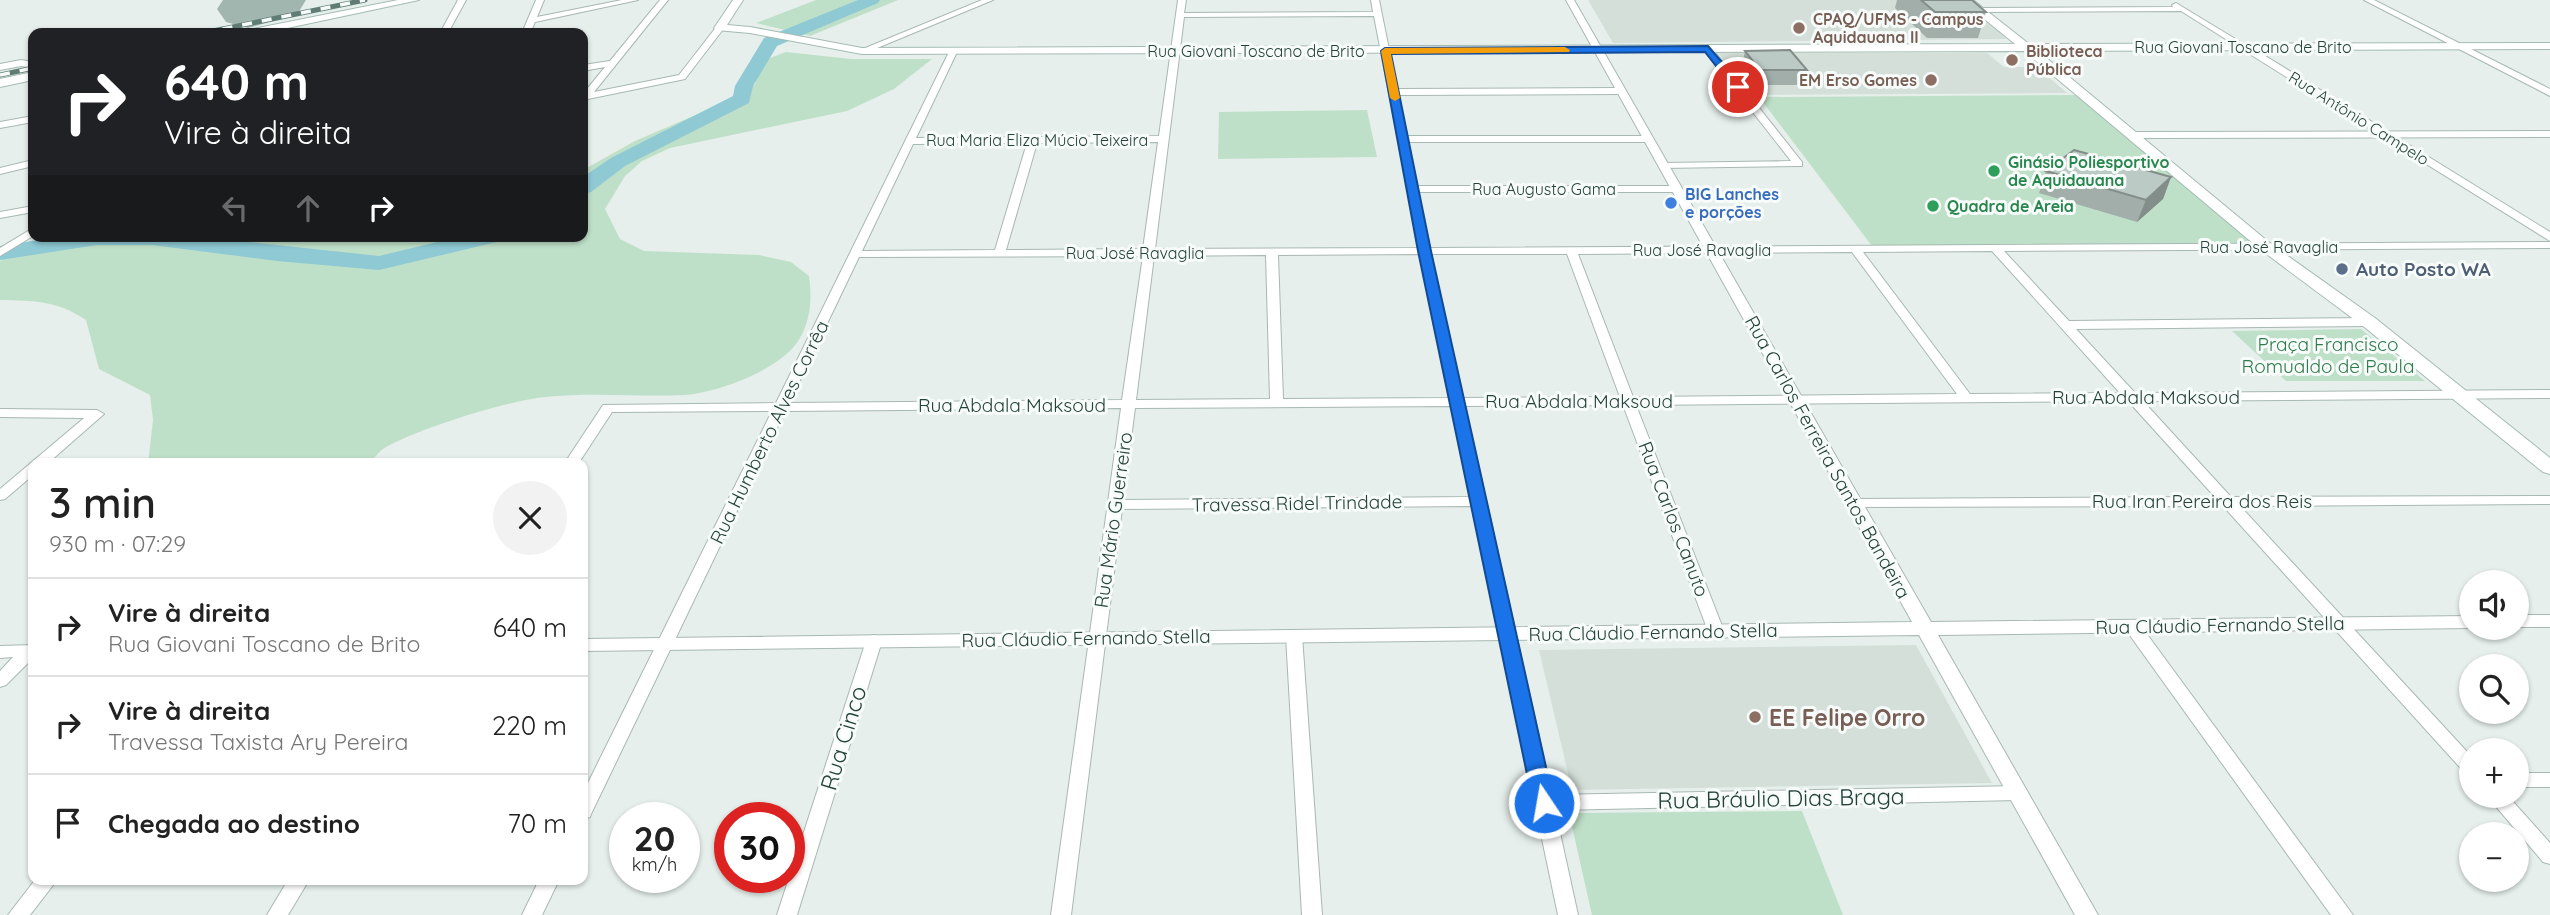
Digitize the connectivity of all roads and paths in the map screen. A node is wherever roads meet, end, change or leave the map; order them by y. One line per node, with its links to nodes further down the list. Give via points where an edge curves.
1 (414, 0): 18 (main road)
2 (463, 0): 19 (street)
3 (540, 0): 17 (street)
4 (633, 0): 17 (street)
5 (664, 0): 32 (street)
6 (738, 0): 21 (main road)
7 (989, 0): 28 (street)
8 (1182, 0): 16 (street, Rua Mário Guerreiro)
9 (1570, 0): 27 (street, Rua Carlos Ferreira Santos Bandeira)
10 (1966, 0): 15 (main road)
11 (2168, 0): 14 (street, Rua Antônio Campelo)
12 (2368, 0): 23 (street)
13 (1377, 7): 16 (street); 30 (street)
14 (2183, 9): 15 (street); 22 (street, Rua Antônio Campelo)
15 (1978, 10): 25 (main road)
16 (1180, 15): 31 (street, Rua Mário Guerreiro)
17 (532, 20): 20 (street)
18 (273, 28)
19 (447, 28)
20 (528, 28)
21 (720, 28): 28 (main road, Rua Giovani Toscano de Brito); 42 (street, via 682,77)
22 (2243, 46): 23 (main road, Rua Giovani Toscano de Brito); 25 (main road, Rua Giovani Toscano de Brito); 45 (street, Rua Antônio Campelo)
23 (2456, 46): 24 (main road, Rua Giovani Toscano de Brito); 41 (street)
24 (2550, 46)
25 (2026, 48): 26 (main road, Rua Giovani Toscano de Brito); 47 (main road)
26 (1708, 49): 27 (main road, Rua Giovani Toscano de Brito); 54 (street, via 1797,164)
27 (1598, 50): 30 (main road, Rua Giovani Toscano de Brito); 38 (street, Rua Carlos Ferreira Santos Bandeira)
28 (862, 51): 29 (main road, Rua Giovani Toscano de Brito)
29 (953, 51): 31 (main road, Rua Giovani Toscano de Brito); 52 (street, Rua Humberto Alves Corrêa)
30 (1385, 51): 31 (main road, Rua Giovani Toscano de Brito); 40 (street)
31 (1175, 52): 48 (street, Rua Mário Guerreiro)
32 (611, 63): 35 (street); 39 (street)
33 (28, 64): 34 (street)
34 (0, 67)
35 (588, 67)
36 (28, 77): 37 (main road)
37 (0, 83)
38 (1621, 91): 40 (street); 50 (street, Rua Carlos Ferreira Santos Bandeira)
39 (588, 92)
40 (1393, 92): 49 (street)
41 (2550, 93)
42 (588, 95)
43 (28, 120): 44 (street)
44 (0, 125)
45 (2385, 134): 46 (street); 47 (street); 61 (street, Rua Antônio Campelo)
46 (2550, 134)
47 (2134, 135): 63 (main road)
48 (1164, 139): 51 (street, Rua Maria Eliza Múcio Teixeira); 71 (street, Rua Mário Guerreiro)
49 (1403, 139): 50 (street); 56 (street)
50 (1648, 139): 54 (street, Rua Carlos Ferreira Santos Bandeira)
51 (1033, 140): 52 (street, Rua Maria Eliza Múcio Teixeira); 73 (street)
52 (909, 141): 72 (street, Rua Humberto Alves Corrêa)
53 (28, 164): 55 (street)
54 (1664, 166): 57 (street, Rua Carlos Ferreira Santos Bandeira)
55 (0, 171)
56 (1412, 189): 57 (street, Rua Augusto Gama); 68 (street)
57 (1676, 189): 67 (street, Rua Carlos Ferreira Santos Bandeira)
58 (28, 210): 59 (street)
59 (0, 215)
60 (28, 234): 70 (street)
61 (2550, 237)
62 (2550, 245): 63 (street, Rua José Ravaglia)
63 (2266, 247): 64 (street, Rua José Ravaglia); 74 (main road)
64 (1995, 248): 65 (street, Rua José Ravaglia); 75 (street)
65 (1855, 249): 67 (street, Rua José Ravaglia); 79 (street)
66 (1571, 250): 67 (street, Rua José Ravaglia); 68 (street, Rua José Ravaglia); 81 (street, Rua Carlos Canuto)
67 (1711, 250): 80 (street, Rua Carlos Ferreira Santos Bandeira)
68 (1425, 251): 69 (street, Rua José Ravaglia); 82 (street)
69 (1272, 252): 71 (street, Rua José Ravaglia); 83 (street)
70 (0, 253)
71 (1149, 253): 73 (street, Rua José Ravaglia); 84 (street, Rua Mário Guerreiro)
72 (855, 254): 73 (street, Rua José Ravaglia); 85 (street, Rua Humberto Alves Corrêa)
73 (999, 254)
74 (2369, 322): 75 (street); 77 (main road)
75 (2065, 325): 78 (street)
76 (2550, 394): 77 (street, Rua Abdala Maksoud)
77 (2458, 395): 78 (street, Rua Abdala Maksoud); 89 (main road)
78 (2131, 397): 79 (street, Rua Abdala Maksoud); 94 (street)
79 (1966, 398): 80 (street, Rua Abdala Maksoud)
80 (1796, 400): 81 (street, Rua Abdala Maksoud); 95 (street, Rua Carlos Ferreira Santos Bandeira)
81 (1629, 401): 82 (street, Rua Abdala Maksoud); 103 (street, Rua Carlos Canuto)
82 (1457, 402): 83 (street, Rua Abdala Maksoud); 93 (street)
83 (1277, 403): 84 (street, Rua Abdala Maksoud)
84 (1129, 404): 85 (street, Rua Abdala Maksoud); 96 (street, Rua Mário Guerreiro)
85 (782, 407): 88 (street, Rua Abdala Maksoud, via 608,408); 108 (street, Rua Humberto Alves Corrêa)
86 (0, 413): 87 (street, via 97,414)
87 (45, 458)
88 (575, 458)
89 (2550, 468)
90 (28, 472): 91 (street)
91 (0, 496)
92 (2550, 500): 94 (street, Rua Iran Pereira dos Reis)
93 (1478, 501): 96 (street, Travessa Ridel Trindade); 104 (street)
94 (2227, 501): 95 (street, Rua Iran Pereira dos Reis); 100 (street)
95 (1854, 503): 102 (street, Rua Carlos Ferreira Santos Bandeira)
96 (1115, 505): 106 (street, Rua Mário Guerreiro)
97 (2459, 621): 100 (street, Rua Cláudio Fernando Stella)
98 (2529, 621): 99 (street)
99 (2550, 621)
100 (2338, 623): 101 (street, Rua Cláudio Fernando Stella); 114 (street)
101 (2132, 626): 102 (street, Rua Cláudio Fernando Stella); 133 (street)
102 (1925, 628): 103 (street, Rua Cláudio Fernando Stella); 117 (street, Rua Carlos Ferreira Santos Bandeira)
103 (1716, 631): 104 (street, Rua Cláudio Fernando Stella)
104 (1507, 633): 105 (street, Rua Cláudio Fernando Stella); 119 (street)
105 (1294, 636): 106 (street, Rua Cláudio Fernando Stella); 130 (street)
106 (1098, 638): 107 (street, Rua Cláudio Fernando Stella); 129 (street, Rua Mário Guerreiro)
107 (874, 641): 108 (street, Rua Cláudio Fernando Stella); 128 (street, Rua Cinco)
108 (666, 644): 109 (street, Rua Cláudio Fernando Stella); 118 (street, Rua Humberto Alves Corrêa)
109 (588, 645)
110 (28, 651): 111 (street)
111 (0, 652)
112 (28, 655): 113 (street)
113 (0, 681)
114 (2459, 755)
115 (2529, 780): 116 (street)
116 (2550, 780)
117 (2018, 793): 119 (street, Rua Bráulio Dias Braga); 132 (street, Rua Carlos Ferreira Santos Bandeira)
118 (588, 802)
119 (1544, 803): 131 (street)
120 (2507, 808): 121 (street)
121 (2550, 856)
122 (43, 885): 125 (street)
123 (296, 885): 126 (street)
124 (548, 885): 127 (street)
125 (18, 915)
126 (276, 915)
127 (533, 915)
128 (787, 915)
129 (1061, 915)
130 (1312, 915)
131 (1568, 915)
132 (2087, 915)
133 (2343, 915)

